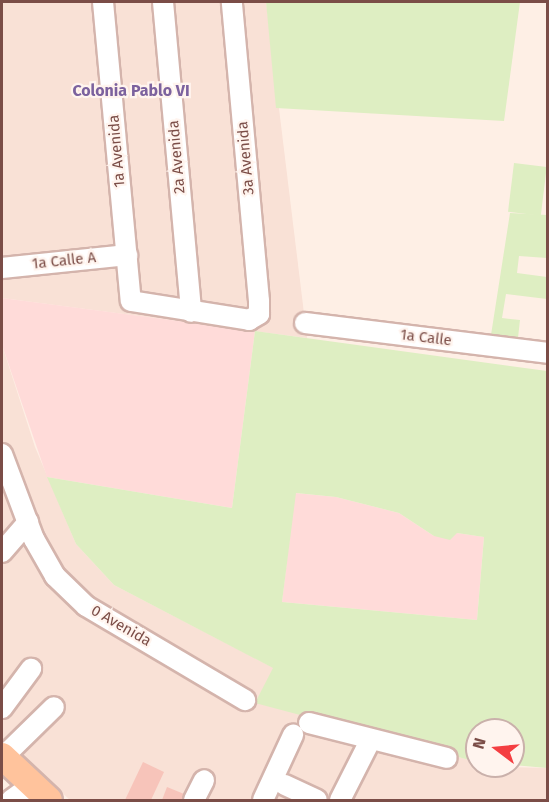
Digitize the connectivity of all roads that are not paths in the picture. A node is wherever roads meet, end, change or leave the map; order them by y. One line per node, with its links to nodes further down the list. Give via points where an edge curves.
1 (103, 2): 4 (street, 1a Avenida)
2 (163, 2): 6 (street, 2a Avenida)
3 (232, 2): 6 (street, 3a Avenida, via 259,314 249,320)
4 (127, 255): 5 (street, 1a Calle A); 6 (street, 1a Avenida, via 131,301)
5 (2, 268)
6 (190, 312)
7 (305, 322): 8 (street, 1a Calle)
8 (548, 353)
9 (2, 454): 10 (street, 0 Avenida)
10 (28, 522): 11 (street); 13 (street, 0 Avenida, via 55,576 86,606)
11 (2, 552)
12 (31, 669): 15 (street)
13 (245, 700)
14 (54, 707): 19 (street)
15 (2, 708)
16 (309, 723): 18 (street)
17 (293, 735): 29 (street)
18 (371, 740): 20 (street); 25 (street)
19 (2, 757): 23 (main road)
20 (447, 758)
21 (204, 780): 28 (street)
22 (285, 785): 30 (street)
23 (41, 793): 27 (street)
24 (2, 797): 26 (street)
25 (347, 798)
26 (5, 801)
27 (11, 801)
28 (194, 801)
29 (263, 801)
30 (317, 801)

